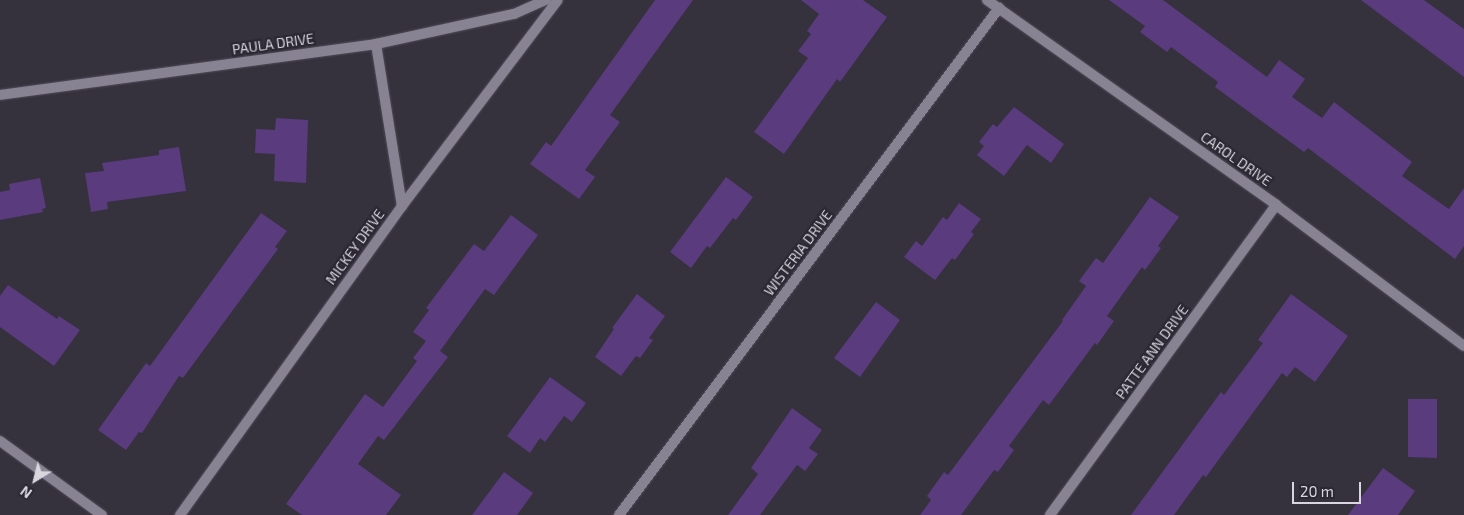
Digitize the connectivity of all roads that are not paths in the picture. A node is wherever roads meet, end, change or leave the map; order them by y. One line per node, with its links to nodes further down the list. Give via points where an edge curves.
1 (546, 0): 5 (street, PAULA DRIVE, via 514,14)
2 (558, 0): 8 (street, MICKEY DRIVE)
3 (987, 0): 4 (street, CAROL DRIVE)
4 (999, 8): 7 (street, CAROL DRIVE); 13 (street, WISTERIA DRIVE)
5 (376, 44): 6 (street, PAULA DRIVE); 8 (street)
6 (0, 96)
7 (1276, 205): 9 (street, CAROL DRIVE); 14 (street, PATTE ANN DRIVE)
8 (402, 206): 12 (street, MICKEY DRIVE)
9 (1464, 346)
10 (0, 440): 11 (street)
11 (102, 515)
12 (180, 515)
13 (619, 515)
14 (1050, 515)

